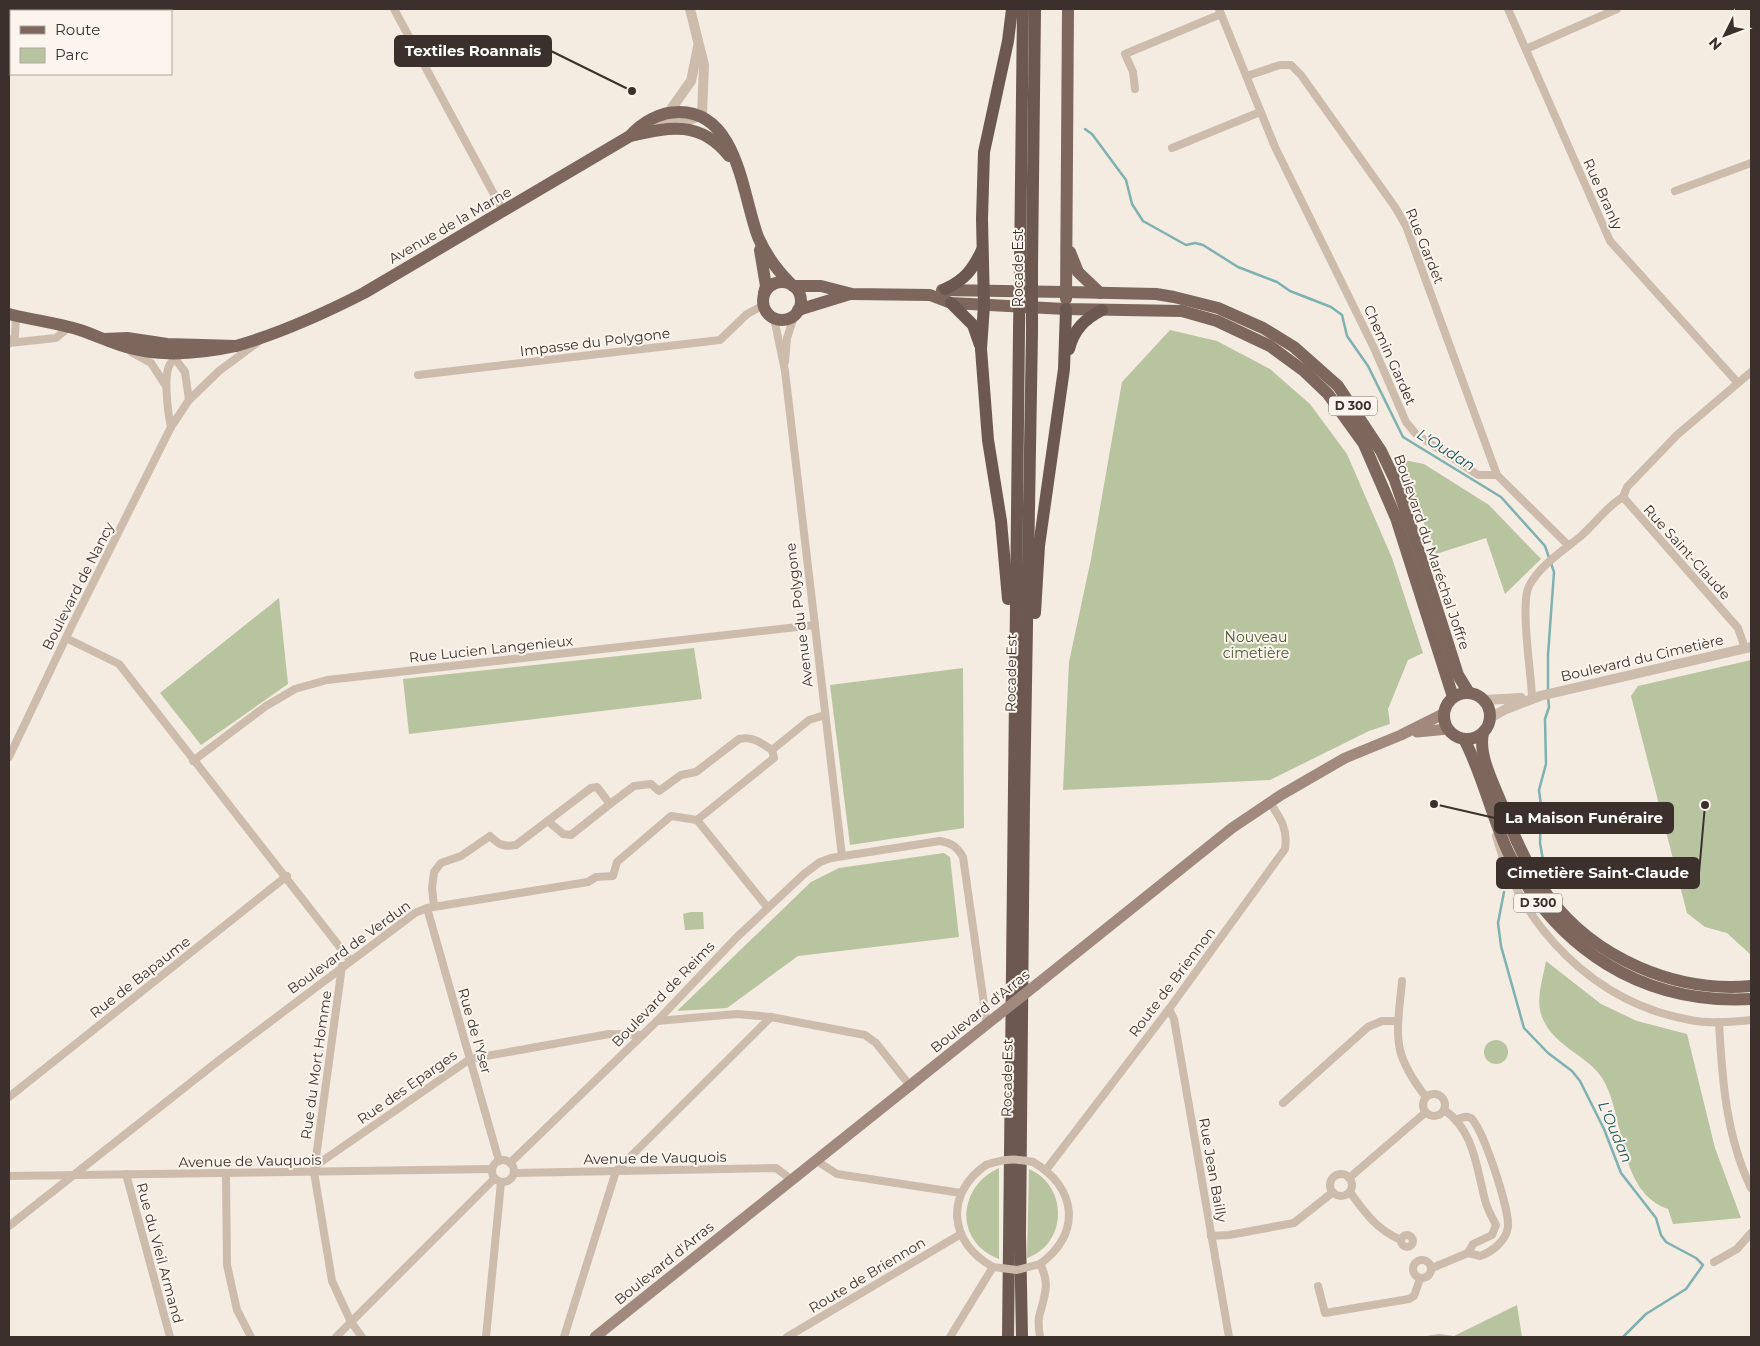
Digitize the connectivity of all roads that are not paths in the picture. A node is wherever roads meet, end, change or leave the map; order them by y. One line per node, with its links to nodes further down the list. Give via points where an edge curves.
1 (394, 9): 23 (street)
2 (690, 9): 10 (street)
3 (1012, 9): 25 (highway, via 984,152)
4 (1023, 9): 26 (highway, Rocade Est)
5 (1035, 9): 26 (highway, Rocade Est)
6 (1068, 9): 21 (main road)
7 (1508, 9): 11 (street, Rue Branly)
8 (1617, 9): 11 (street)
9 (1220, 11): 12 (street, Chemin Gardet); 13 (street, Chemin Gardet, via 1125,54 1133,72)
10 (699, 41): 14 (street, via 690,81); 16 (street, via 704,65)
11 (1526, 50): 53 (street, Rue Branly, via 1610,241)
12 (1247, 76): 15 (street, Chemin Gardet); 57 (street, Rue Gardet, via 1280,65 1291,65 1395,207 1406,226)
13 (1135, 89)
14 (669, 112): 16 (main road, Avenue de la Marne); 17 (main road, Avenue de la Marne, via 638,126)
15 (1260, 112): 18 (street); 57 (street, Chemin Gardet, via 1374,348 1406,422 1416,434 1478,475)
16 (702, 115): 17 (street, via 691,121 662,123); 20 (main road, via 726,140 735,156)
17 (630, 136): 20 (main road, via 680,128 705,134 720,145); 23 (main road, Avenue de la Marne)
18 (1172, 148)
19 (1751, 163): 22 (street)
20 (738, 172): 24 (main road)
21 (1068, 188): 30 (main road); 31 (main road, via 1070,256 1078,272)
22 (1675, 191)
23 (503, 211): 43 (main road, Avenue de la Marne, via 324,314)
24 (758, 235): 27 (main road, via 773,265); 34 (main road, via 765,275)
25 (983, 248): 28 (highway, via 965,278); 29 (highway)
26 (1026, 267): 60 (highway, Rocade Est, bridge, via 1019,330); 64 (highway, Rocade Est, bridge, via 1032,332)
27 (792, 285): 32 (main road, Boulevard du Maréchal Joffre, via 821,286); 34 (main road, via 773,284); 39 (main road, via 801,299)
28 (945, 289): 29 (main road, Boulevard du Maréchal Joffre); 33 (main road, Boulevard du Maréchal Joffre)
29 (984, 291): 30 (main road, Boulevard du Maréchal Joffre / D 300); 36 (highway)
30 (1066, 292): 31 (main road, Boulevard du Maréchal Joffre / D 300); 37 (main road)
31 (1100, 293): 65 (main road, Boulevard du Maréchal Joffre / D 300, via 1156,294 1218,308 1294,346 1338,386 1369,430 1395,480 1458,675)
32 (852, 294): 33 (main road, Boulevard du Maréchal Joffre); 39 (main road, Boulevard du Maréchal Joffre)
33 (930, 295): 35 (main road, Boulevard du Maréchal Joffre)
34 (764, 299): 41 (main road, via 766,311); 52 (street, Impasse du Polygone, via 720,340)
35 (951, 303): 36 (main road, Boulevard du Maréchal Joffre); 47 (highway, via 973,325)
36 (984, 305): 37 (main road, Boulevard du Maréchal Joffre / D 300); 47 (highway)
37 (1066, 309): 38 (main road, Boulevard du Maréchal Joffre / D 300); 49 (highway)
38 (1102, 310): 49 (highway, via 1082,322 1076,330); 67 (main road, Boulevard du Maréchal Joffre / D 300, via 1182,311 1217,321 1270,346 1328,394 1360,438 1377,471 1396,518)
39 (797, 312): 41 (main road, via 784,319); 50 (street, Avenue du Polygone, via 787,338)
40 (12, 315): 42 (main road, Avenue de la Marne); 46 (street, via 15,336)
41 (774, 318): 50 (street, Avenue du Polygone)
42 (68, 328): 44 (main road, Avenue de la Marne); 46 (street, via 56,338)
43 (264, 338): 48 (main road, Avenue de la Marne, via 210,352); 55 (street, Boulevard de Nancy, via 219,371)
44 (104, 339): 45 (main road, Avenue de la Marne, via 128,338); 48 (main road, Avenue de la Marne, via 134,350); 54 (street, via 151,362)
45 (150, 342): 48 (main road, Avenue de la Marne); 48 (street)
46 (9, 343)
47 (981, 349): 60 (highway, via 988,440 1001,521 1007,596)
48 (179, 352): 54 (street, via 170,365); 55 (street)
49 (1064, 368): 64 (highway, via 1039,546 1032,638)
50 (785, 371): 61 (street, Avenue du Polygone)
51 (1751, 372): 53 (street)
52 (418, 375)
53 (1738, 383): 58 (street, via 1677,435 1627,487)
54 (167, 387): 56 (street)
55 (188, 400): 56 (street, Boulevard de Nancy)
56 (171, 427): 62 (street, Boulevard de Nancy)
57 (1496, 475): 59 (street)
58 (1623, 497): 59 (street); 63 (street, Rue Saint-Claude, via 1738,628)
59 (1568, 545): 66 (street, via 1529,586 1526,608)
60 (1014, 616): 150 (highway, Rocade Est)
61 (815, 625): 70 (street, Avenue du Polygone); 78 (street, Rue Lucien Langenieux, via 327,680 295,689 266,706)
62 (66, 638): 77 (street, Boulevard de Nancy); 78 (street, via 119,664)
63 (1748, 648): 66 (street, Boulevard du Cimetière)
64 (1026, 652): 151 (highway, Rocade Est, via 1020,1235)
65 (1469, 693): 67 (main road); 68 (main road)
66 (1536, 696): 68 (street, Boulevard du Cimetière); 71 (street, Boulevard du Cimetière)
67 (1453, 697): 69 (main road)
68 (1484, 700): 71 (main road)
69 (1444, 714): 72 (main road); 74 (main road, Boulevard d'Arras)
70 (825, 715): 76 (street, via 809,720); 84 (street, Avenue du Polygone)
71 (1490, 718): 73 (main road)
72 (1448, 729): 74 (main road, Boulevard d'Arras); 75 (main road, via 1454,736)
73 (1483, 733): 75 (main road, via 1473,739); 79 (main road, D 300)
74 (1401, 735): 80 (main road, Boulevard d'Arras, via 1345,758)
75 (1464, 739): 79 (main road, D 300)
76 (772, 750): 81 (street, via 756,739 739,739 696,772 681,775 659,791 651,784 634,786); 82 (street, via 774,758)
77 (9, 757)
78 (193, 761): 85 (street)
79 (1486, 779): 91 (main road, D 300, via 1496,790 1533,873 1558,908 1600,946 1627,961 1692,985); 92 (main road, D 300, via 1507,850 1523,882 1545,912 1579,946 1603,963 1644,983 1685,995); 98 (street, via 1500,849 1511,879 1541,928 1566,957 1596,982 1624,998 1691,1021)
80 (1270, 803): 93 (street, Route de Briennon, via 1284,824 1285,849); 99 (main road, Boulevard d'Arras, bridge, via 1232,828)
81 (610, 804): 83 (street, via 570,835 563,834); 83 (street, via 597,787 591,788)
82 (696, 820): 86 (street, Boulevard de Verdun, via 671,816 617,862 613,876); 87 (street)
83 (548, 821): 86 (street, Rue de l'Yser, via 516,845 499,845 490,836 461,856 441,863 434,872)
84 (842, 856): 87 (street, Boulevard de Reims, via 820,862); 99 (street, Boulevard de Reims, via 940,841 951,843 963,857)
85 (287, 876): 88 (street); 103 (street, Rue de Bapaume)
86 (430, 906): 88 (street, Boulevard de Verdun, via 415,913); 101 (street, Rue de l'Yser)
87 (768, 908): 96 (street, Boulevard de Reims)
88 (350, 960): 89 (street, Boulevard de Verdun)
89 (342, 966): 112 (street, Rue du Mort Homme); 120 (street, Boulevard de Verdun)
90 (1402, 981): 97 (street)
91 (1751, 986)
92 (1751, 999)
93 (1169, 1009): 114 (street, Route de Briennon); 131 (street, Rue Jean Bailly, via 1174,1019)
94 (771, 1017): 96 (street, via 737,1014); 102 (street, via 866,1035); 115 (street)
95 (1751, 1020): 98 (street)
96 (657, 1021): 100 (street, Boulevard de Reims)
97 (1398, 1021): 104 (street, via 1398,1046 1404,1065); 105 (street, via 1382,1021 1368,1027)
98 (1719, 1022): 124 (street, via 1728,1114 1738,1155)
99 (987, 1025): 102 (main road, Boulevard d'Arras)
100 (642, 1035): 101 (street, Rue des Eparges, via 609,1034); 111 (street, Boulevard de Reims)
101 (470, 1060): 109 (street, Rue de l'Yser); 112 (street, Rue des Eparges)
102 (911, 1087): 110 (main road, Boulevard d'Arras)
103 (9, 1097)
104 (1426, 1097): 106 (street, via 1433,1093 1441,1095 1446,1102); 107 (street, via 1423,1105)
105 (1283, 1103)
106 (1444, 1110): 107 (street, via 1438,1116); 108 (street)
107 (1426, 1112): 121 (street)
108 (1456, 1120): 132 (street, via 1479,1167 1485,1202 1496,1225 1492,1235 1473,1244); 132 (street, via 1470,1117 1486,1144 1507,1211 1505,1238 1480,1256)
109 (499, 1160): 111 (street); 113 (street)
110 (817, 1162): 122 (main road, Boulevard d'Arras); 127 (street, via 837,1174)
111 (510, 1163): 116 (street)
112 (314, 1169): 113 (street, Avenue de Vauquois); 118 (street, Avenue de Vauquois); 140 (street, Rue du Mort Homme, via 332,1281)
113 (491, 1169): 123 (street)
114 (1046, 1170): 127 (street, bridge, via 1033,1162 1002,1160 986,1165); 135 (street, via 1055,1178 1067,1199 1068,1223 1059,1247)
115 (616, 1171): 116 (street, Avenue de Vauquois); 122 (street, Avenue de Vauquois, via 776,1168); 146 (street)
116 (514, 1173): 123 (street, via 508,1182)
117 (126, 1174): 118 (street, Avenue de Vauquois); 120 (street, Avenue de Vauquois); 141 (street, Rue du Vieil Armand)
118 (226, 1174): 142 (street, via 227,1265 238,1310)
119 (9, 1176): 120 (street, Avenue de Vauquois)
120 (73, 1176): 128 (street, Boulevard de Verdun)
121 (1350, 1178): 125 (street, via 1344,1174 1335,1176 1330,1184); 126 (street)
122 (792, 1180): 147 (main road, Boulevard d'Arras)
123 (498, 1181): 140 (street); 145 (street)
124 (1751, 1188)
125 (1333, 1192): 126 (street, via 1341,1196); 131 (street, via 1294,1223 1230,1236)
126 (1350, 1192): 133 (street, via 1368,1218 1401,1240 1403,1246 1411,1246)
127 (961, 1193): 130 (street, via 957,1220)
128 (9, 1226)
129 (1751, 1233): 134 (street, via 1737,1249)
130 (961, 1234): 136 (street, via 973,1254); 148 (street, Route de Briennon)
131 (1211, 1236): 153 (street, Rue Jean Bailly)
132 (1468, 1253): 137 (street)
133 (1419, 1261): 137 (street, via 1428,1262); 138 (street, via 1414,1264 1413,1271)
134 (1714, 1262)
135 (1040, 1264): 136 (street, bridge, via 1017,1270); 152 (street, via 1048,1280 1038,1320)
136 (993, 1267): 149 (street)
137 (1432, 1268): 138 (street, via 1428,1277)
138 (1420, 1279): 139 (street, via 1414,1296 1409,1299 1325,1312)
139 (1318, 1286)
140 (351, 1322): 143 (street); 144 (street, Rue du Mort Homme)
141 (170, 1337)
142 (251, 1337)
143 (336, 1337)
144 (362, 1337)
145 (486, 1337)
146 (564, 1337)
147 (596, 1337)
148 (787, 1337)
149 (950, 1337)
150 (1008, 1337)
151 (1022, 1337)
152 (1040, 1337)
153 (1229, 1337)

